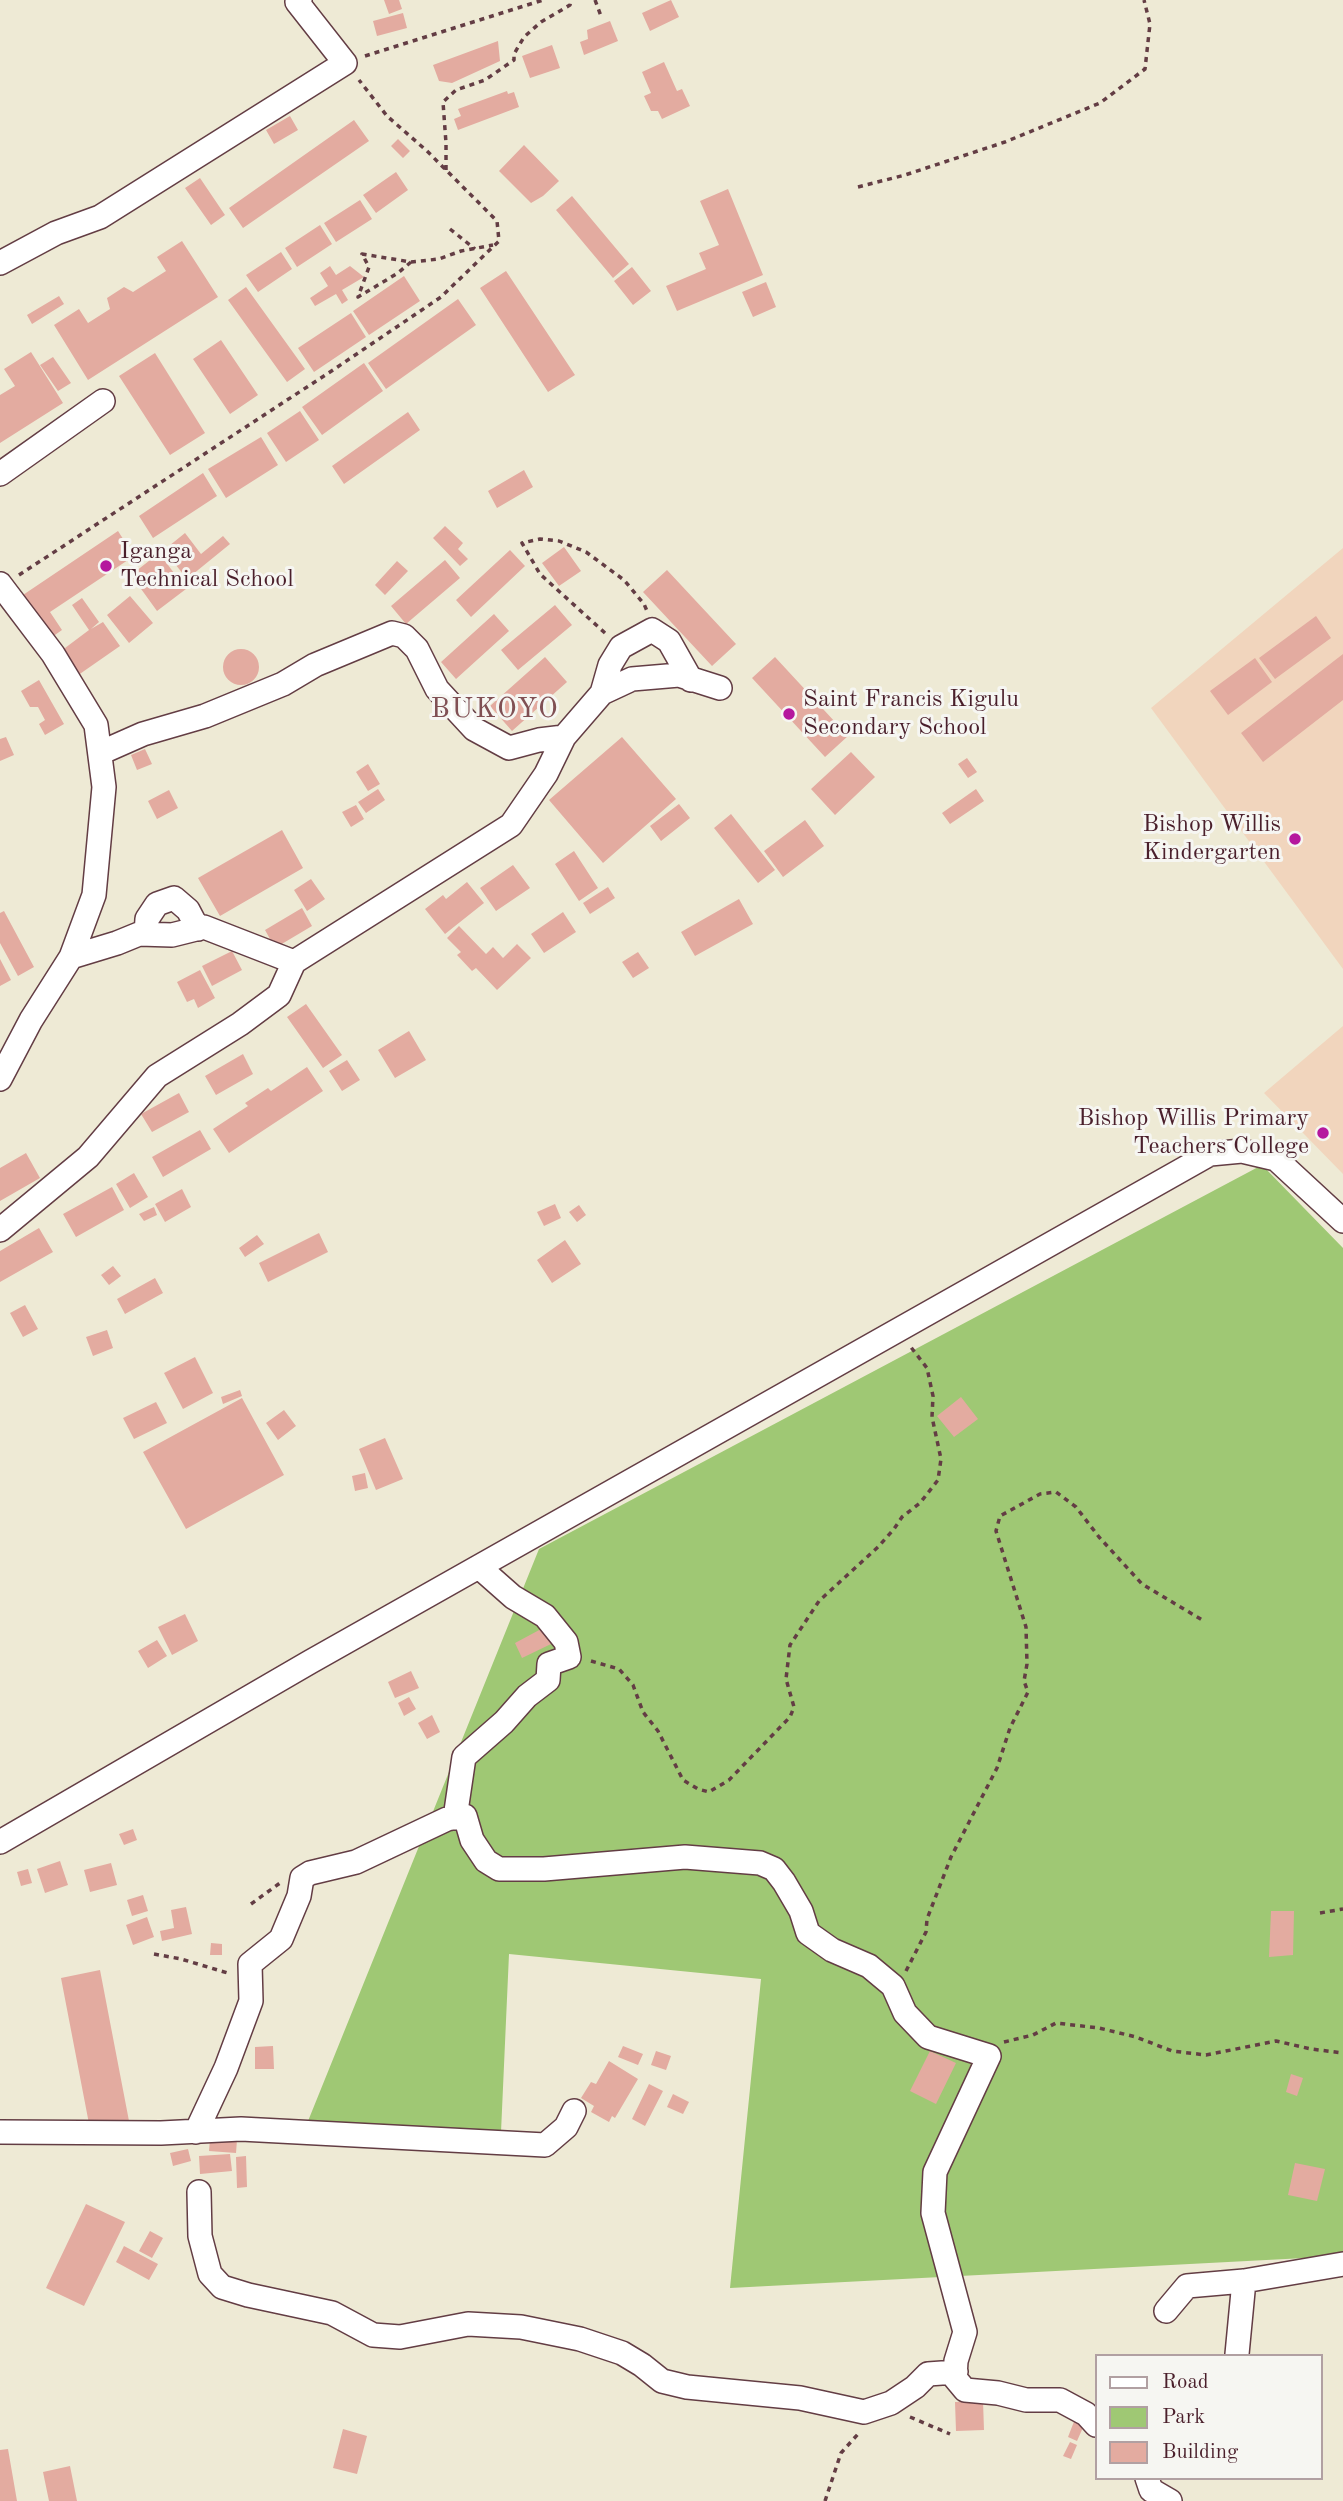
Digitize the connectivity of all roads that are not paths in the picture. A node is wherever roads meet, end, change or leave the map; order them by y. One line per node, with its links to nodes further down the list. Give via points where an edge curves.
1 (300, 0): 2 (street, via 297,2 345,63 100,217 56,233)
2 (0, 263)
3 (103, 401): 4 (street)
4 (0, 474)
5 (1, 585): 10 (street, via 96,725)
6 (691, 680): 7 (street); 8 (street, via 679,675 632,679); 8 (street, via 669,642 652,630 621,647)
7 (720, 688)
8 (602, 693): 9 (street)
9 (564, 737): 10 (street, via 509,748 474,729 437,689 417,649 404,636 392,634 205,716 143,734); 14 (street, via 547,774 511,825)
10 (100, 753): 13 (street, via 104,787 94,895)
11 (198, 929): 12 (street); 12 (street, via 188,910 174,898 157,904 147,919); 14 (street, via 204,927)
12 (146, 934): 13 (street)
13 (71, 957): 15 (street)
14 (294, 962): 17 (street, via 279,995 157,1076 88,1157)
15 (0, 1079)
16 (1343, 1221): 18 (street, via 1276,1159 1242,1151 1210,1154)
17 (0, 1230)
18 (479, 1567): 19 (street, via 513,1597 545,1616 566,1642 569,1657 550,1664 548,1680 464,1757); 20 (street)
19 (455, 1818): 22 (street, via 356,1862 302,1878 281,1939 250,1964 251,2001); 29 (street, via 465,1816 472,1840 486,1861 499,1869 685,1857 760,1863 774,1869 801,1911 808,1933 832,1950 869,1966 893,1986 905,2013 928,2037 989,2056 935,2172 933,2213 965,2332)
20 (0, 1842)
21 (573, 2111): 22 (street, via 566,2127 545,2146 242,2129)
22 (196, 2132): 23 (street)
23 (0, 2133)
24 (199, 2192): 29 (street, via 200,2236 210,2274 222,2287 332,2313 373,2335 400,2337 468,2324 521,2327 622,2353 662,2381 800,2398 864,2412 891,2403 928,2374)
25 (1343, 2264): 26 (street)
26 (1244, 2281): 27 (street, via 1186,2286); 28 (street)
27 (1166, 2311)
28 (1237, 2354)
29 (956, 2372): 30 (street, via 955,2378 965,2390 1026,2400 1060,2400)
30 (1094, 2423)
31 (1148, 2480): 32 (street, via 1151,2490)
32 (1170, 2501)

